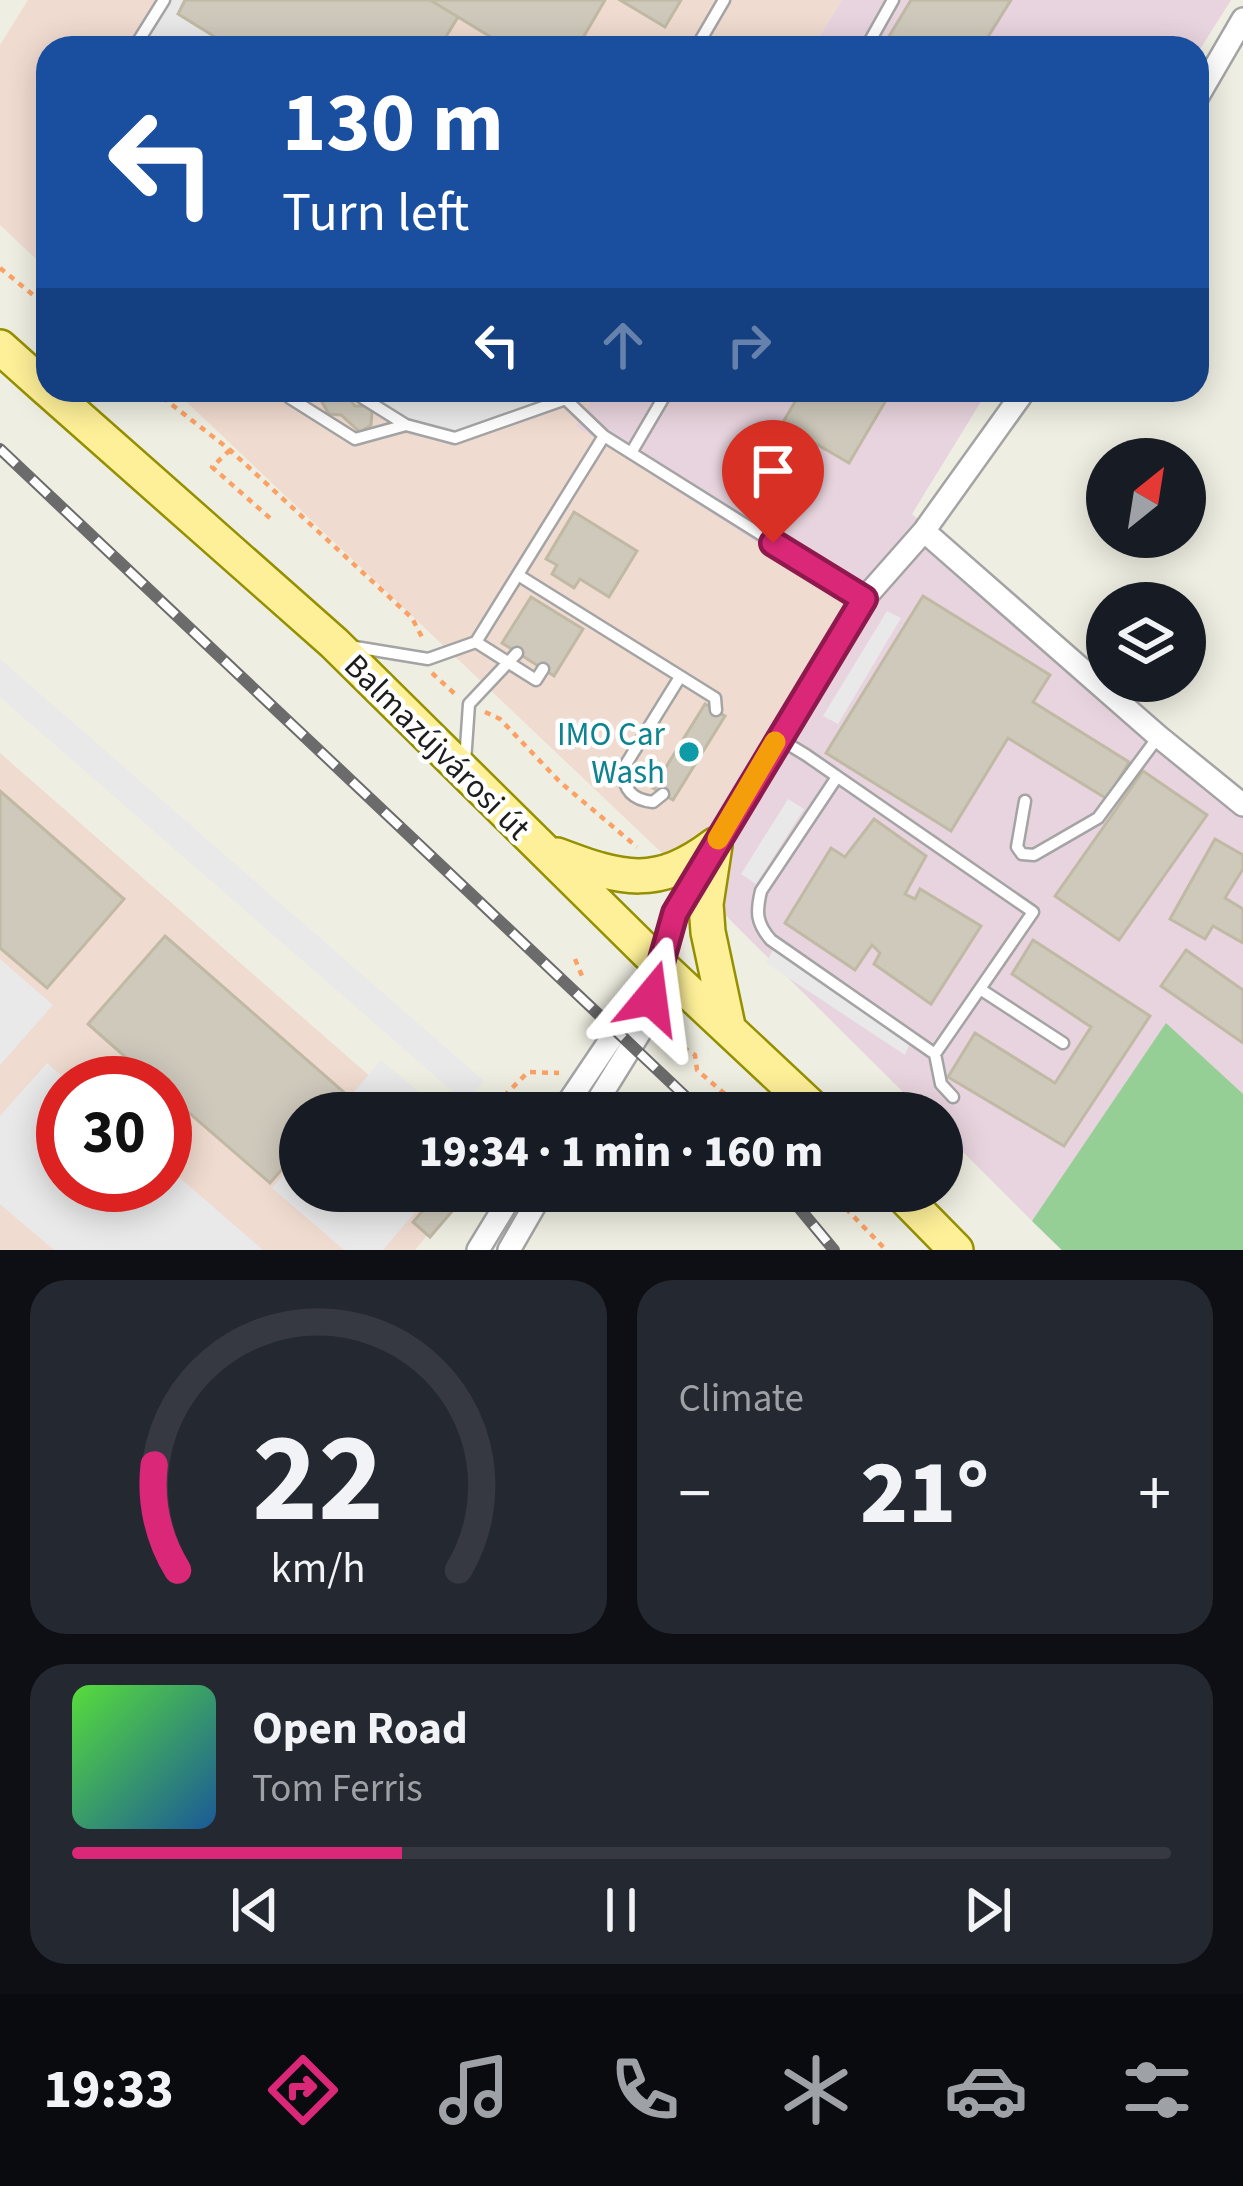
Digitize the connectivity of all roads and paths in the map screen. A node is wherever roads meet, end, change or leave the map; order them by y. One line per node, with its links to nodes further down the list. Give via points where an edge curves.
1 (164, 0): 5 (lane)
2 (724, 0): 6 (lane)
3 (893, 0): 7 (lane)
4 (1243, 19): 8 (street)
5 (142, 36)
6 (702, 36)
7 (873, 36)
8 (1209, 77)
9 (0, 268): 10 (path)
10 (36, 297)
11 (0, 347): 12 (main road, Balmazújvárosi út)
12 (36, 379)
13 (62, 402): 29 (main road, Balmazújvárosi út)
14 (168, 402): 24 (path, via 230,450 212,467)
15 (296, 402): 21 (lane, via 356,439)
16 (369, 402): 21 (lane)
17 (543, 402): 21 (lane, via 455,438)
18 (568, 402): 22 (lane)
19 (661, 402): 23 (lane)
20 (1016, 402): 25 (street)
21 (406, 425)
22 (604, 436): 23 (lane); 26 (lane)
23 (632, 453): 27 (lane)
24 (272, 519)
25 (924, 531): 27 (street); 34 (street)
26 (518, 575): 28 (lane); 32 (lane)
27 (864, 599): 35 (street)
28 (476, 642): 29 (lane, via 428,659); 30 (lane)
29 (334, 644): 36 (main road, Balmazújvárosi út)
30 (514, 658): 31 (lane, via 536,680); 36 (lane, via 470,704)
31 (543, 668)
32 (680, 677): 33 (lane, via 715,698); 38 (lane, via 623,769 629,793 641,801)
33 (716, 710)
34 (1158, 736): 39 (lane, via 1098,818 1034,855 1017,848); 40 (street)
35 (778, 738): 37 (lane); 41 (street)
36 (464, 771): 42 (main road, Balmazújvárosi út)
37 (837, 777): 46 (lane, via 1033,912); 50 (lane, via 761,891 759,926)
38 (663, 794)
39 (1025, 801)
40 (1243, 805)
41 (715, 845): 42 (main road, via 669,874 646,876); 44 (street, via 675,913); 47 (main road, via 707,932)
42 (544, 850): 44 (main road, Balmazújvárosi út)
43 (575, 959): 45 (path)
44 (661, 967): 47 (main road, Balmazújvárosi út); 53 (street); 54 (street, via 642,1029)
45 (582, 976)
46 (980, 989): 48 (lane); 50 (lane)
47 (729, 1028): 56 (main road, Balmazújvárosi út)
48 (1063, 1042)
49 (664, 1043): 55 (path, via 694,1054 698,1070)
50 (935, 1054): 57 (lane)
51 (565, 1075): 52 (path, via 528,1072)
52 (508, 1092)
53 (574, 1092)
54 (603, 1092)
55 (723, 1092)
56 (796, 1092)
57 (948, 1092)
58 (501, 1212): 62 (street)
59 (531, 1212): 63 (street)
60 (849, 1212): 64 (path)
61 (919, 1212): 65 (main road)
62 (478, 1250)
63 (509, 1250)
64 (886, 1250)
65 (956, 1250)

